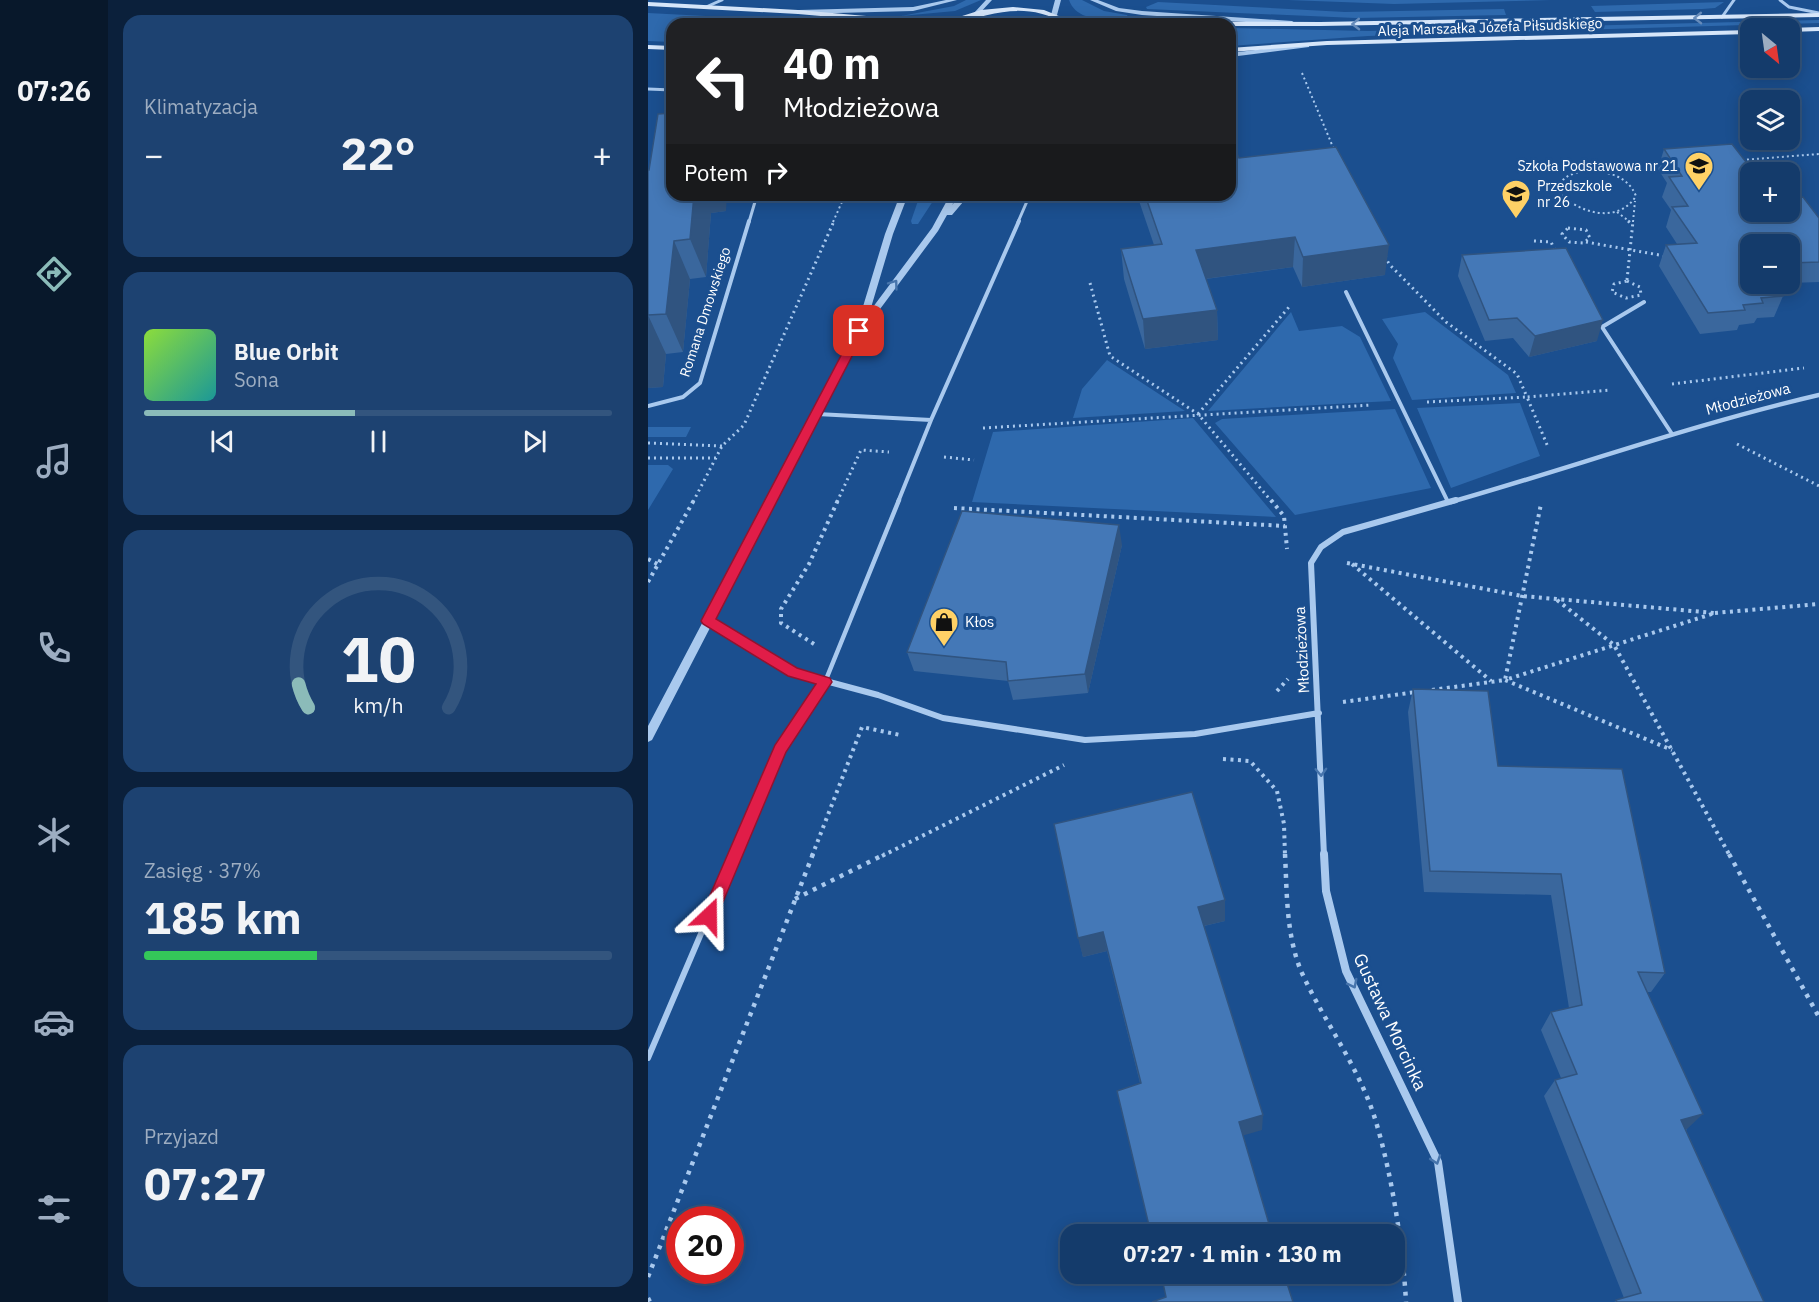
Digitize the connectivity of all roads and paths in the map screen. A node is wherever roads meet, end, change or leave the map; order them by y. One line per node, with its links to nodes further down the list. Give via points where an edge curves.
1 (722, 0): 9 (lane)
2 (954, 0): 10 (street, via 913,9)
3 (989, 0): 11 (street)
4 (1058, 0): 13 (street)
5 (1093, 0): 18 (street, via 1118,10)
6 (1734, 0): 14 (lane)
7 (1780, 0): 12 (lane, via 1789,7)
8 (648, 4): 9 (main road)
9 (706, 7): 10 (main road)
10 (798, 12): 15 (main road)
11 (976, 14): 13 (main road, via 1016,9); 16 (main road)
12 (1819, 14): 14 (main road, Aleja Marszałka Józefa Piłsudskiego)
13 (1054, 15): 17 (main road)
14 (1722, 17): 21 (main road, Aleja Marszałka Józefa Piłsudskiego, one-way to 21)
15 (866, 18)
16 (962, 18)
17 (1060, 18)
18 (1223, 18)
19 (1236, 19): 21 (street)
20 (1236, 24): 21 (main road, Aleja Marszałka Józefa Piłsudskiego)
21 (1320, 24)
22 (1819, 29): 23 (main road)
23 (1800, 30)
24 (1740, 32): 25 (main road, Aleja Marszałka Józefa Piłsudskiego)
25 (1327, 43): 28 (main road, Aleja Marszałka Józefa Piłsudskiego); 29 (street)
26 (648, 47): 27 (main road)
27 (666, 48)
28 (1236, 50)
29 (1236, 54)
30 (1299, 67): 33 (path)
31 (648, 89): 32 (lane)
32 (666, 90)
33 (1336, 153)
34 (1819, 154): 35 (path)
35 (1741, 160)
36 (1636, 196): 44 (path, via 1628,207); 44 (path, via 1628,183 1609,173 1572,173 1558,183 1558,190 1570,204 1595,212); 45 (path)
37 (754, 201): 63 (lane, Romana Dmowskiego, via 700,383 692,393 673,402)
38 (842, 201): 70 (path, via 744,425)
39 (896, 201): 47 (street)
40 (902, 201): 47 (street)
41 (951, 201): 46 (street)
42 (960, 201): 46 (street)
43 (1027, 201): 66 (lane)
44 (1616, 211): 45 (path)
45 (1633, 224): 50 (path)
46 (935, 229): 59 (street, one-way to 46)
47 (889, 234): 59 (street)
48 (1534, 241): 53 (path, via 1551,242)
49 (1586, 242): 49 (path, via 1569,242 1562,232 1568,228 1581,229 1590,235); 50 (path)
50 (1630, 250): 52 (path); 54 (path)
51 (1384, 254): 61 (path, via 1389,264 1446,322 1517,374 1527,397)
52 (1665, 256)
53 (1559, 258)
54 (1627, 281)
55 (1090, 283): 65 (path, via 1110,356)
56 (1346, 292): 76 (lane)
57 (1644, 302): 61 (lane, via 1602,327)
58 (1289, 307): 65 (path)
59 (859, 331): 64 (street)
60 (1807, 368): 61 (path)
61 (1641, 387): 68 (lane)
62 (1819, 395): 67 (street, Młodzieżowa)
63 (648, 406)
64 (815, 414): 66 (lane); 88 (street)
65 (1198, 414): 78 (path, via 1284,516)
66 (931, 420): 71 (lane)
67 (1701, 425): 68 (street, Młodzieżowa); 75 (path)
68 (1672, 434): 76 (street, Młodzieżowa, via 1556,473)
69 (648, 442): 70 (path)
70 (722, 446): 73 (path)
71 (917, 455): 74 (path); 81 (path, via 861,450); 91 (lane)
72 (648, 458): 73 (path)
73 (718, 458): 83 (path)
74 (974, 459)
75 (1819, 486)
76 (1448, 502): 79 (street, Młodzieżowa, via 1343,532 1321,547)
77 (954, 508): 78 (path)
78 (1285, 526): 79 (path, via 1288,552)
79 (1315, 557): 82 (path); 94 (street, Młodzieżowa, via 1311,563)
80 (648, 559): 83 (path)
81 (809, 564)
82 (1351, 564): 85 (path); 92 (path)
83 (659, 565): 84 (path)
84 (648, 582)
85 (1557, 600): 87 (path); 89 (path)
86 (1819, 604): 87 (path)
87 (1715, 613): 89 (path)
88 (708, 621): 91 (street, Młodzieżowa, via 792,672); 96 (street)
89 (1614, 645): 97 (path); 97 (path, via 1506,680)
90 (1291, 675): 93 (path)
91 (825, 682): 94 (street, Młodzieżowa, via 878,695 943,718 1085,740 1195,734); 102 (lane, via 780,749)
92 (1492, 682)
93 (1272, 693)
94 (1319, 713): 105 (street, Gustawa Morcinka, one-way to 105, via 1326,891 1346,971 1438,1162)
95 (907, 736): 100 (path, via 862,726)
96 (648, 737)
97 (1672, 750): 101 (path)
98 (1217, 759): 104 (path, via 1250,761 1277,791 1284,824 1288,921 1301,970 1351,1062 1376,1121 1391,1192)
99 (1056, 762): 100 (path, via 1067,764)
100 (795, 899): 103 (path)
101 (1819, 1017)
102 (648, 1058)
103 (648, 1277)
104 (1406, 1302)
105 (1458, 1302)

